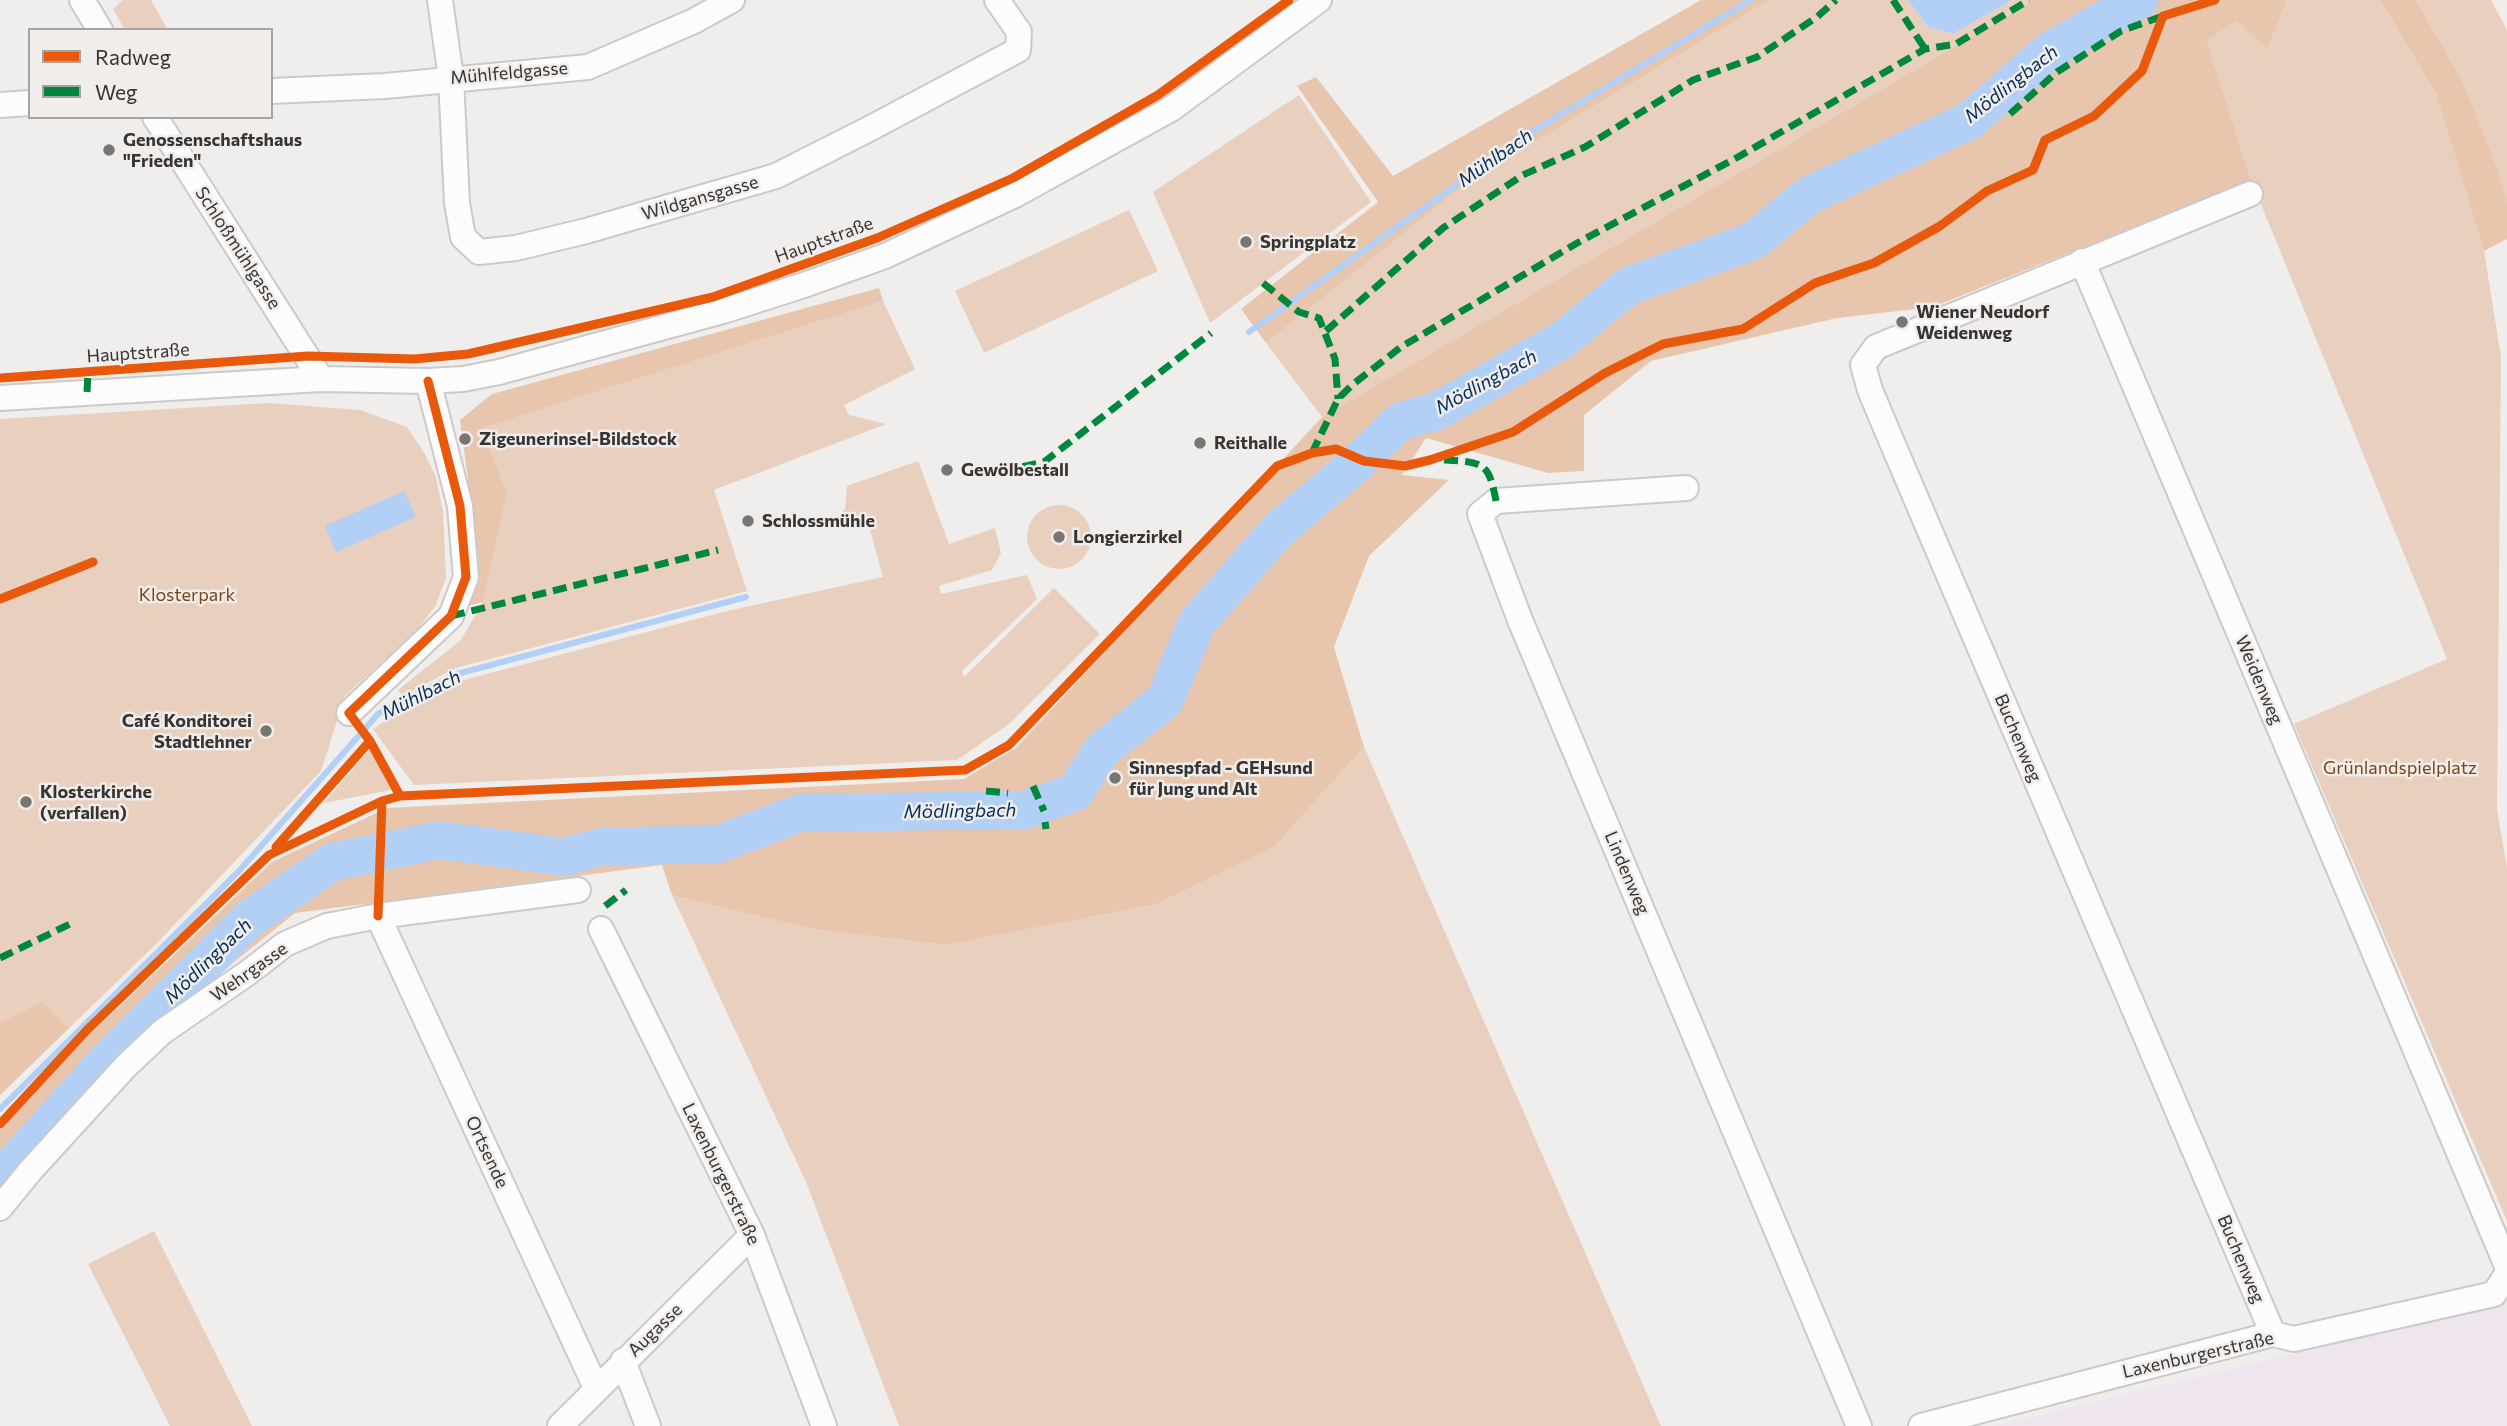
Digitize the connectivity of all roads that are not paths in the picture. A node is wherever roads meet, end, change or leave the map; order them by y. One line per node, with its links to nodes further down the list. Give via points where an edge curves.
1 (440, 0): 5 (street)
2 (732, 0): 5 (street, Mühlfeldgasse, via 588,67)
3 (997, 0): 5 (street, Wildgansgasse, via 1019,32 1018,50 867,130 776,176 516,248 479,252 463,237)
4 (1320, 0): 13 (street, Hauptstraße, via 1171,109 1015,195 885,256 683,322 499,372)
5 (451, 78): 6 (street, Mühlfeldgasse, via 385,86)
6 (273, 90)
7 (28, 103): 8 (street)
8 (0, 105)
9 (156, 119): 12 (street, Schloßmühlgasse)
10 (2250, 194): 11 (street)
11 (2082, 261): 22 (street, Weidenweg); 24 (street, Buchenweg, via 1876,347 1863,365)
12 (321, 379): 13 (street, Hauptstraße); 14 (street, Hauptstraße)
13 (428, 381): 16 (street, via 460,506 466,577 451,616)
14 (0, 398)
15 (1686, 488): 30 (street, Lindenweg, via 1496,501 1480,514 1525,632)
16 (349, 713)
17 (578, 890): 18 (street, Wehrgasse)
18 (379, 916): 20 (street, Wehrgasse, via 327,926 285,944 162,1032 109,1084); 26 (street, Ortsende)
19 (601, 929): 21 (street, Laxenburgerstraße)
20 (0, 1208)
21 (752, 1235): 25 (street, Augasse); 29 (street, Laxenburgerstraße)
22 (2507, 1266)
23 (2507, 1274): 24 (street, Laxenburgerstraße, via 2494,1294 2294,1339)
24 (2273, 1334): 31 (street, Laxenburgerstraße)
25 (623, 1362): 26 (street, Augasse); 28 (street)
26 (596, 1388): 27 (street, Augasse)
27 (560, 1426)
28 (648, 1426)
29 (824, 1426)
30 (1859, 1426)
31 (1921, 1426)

